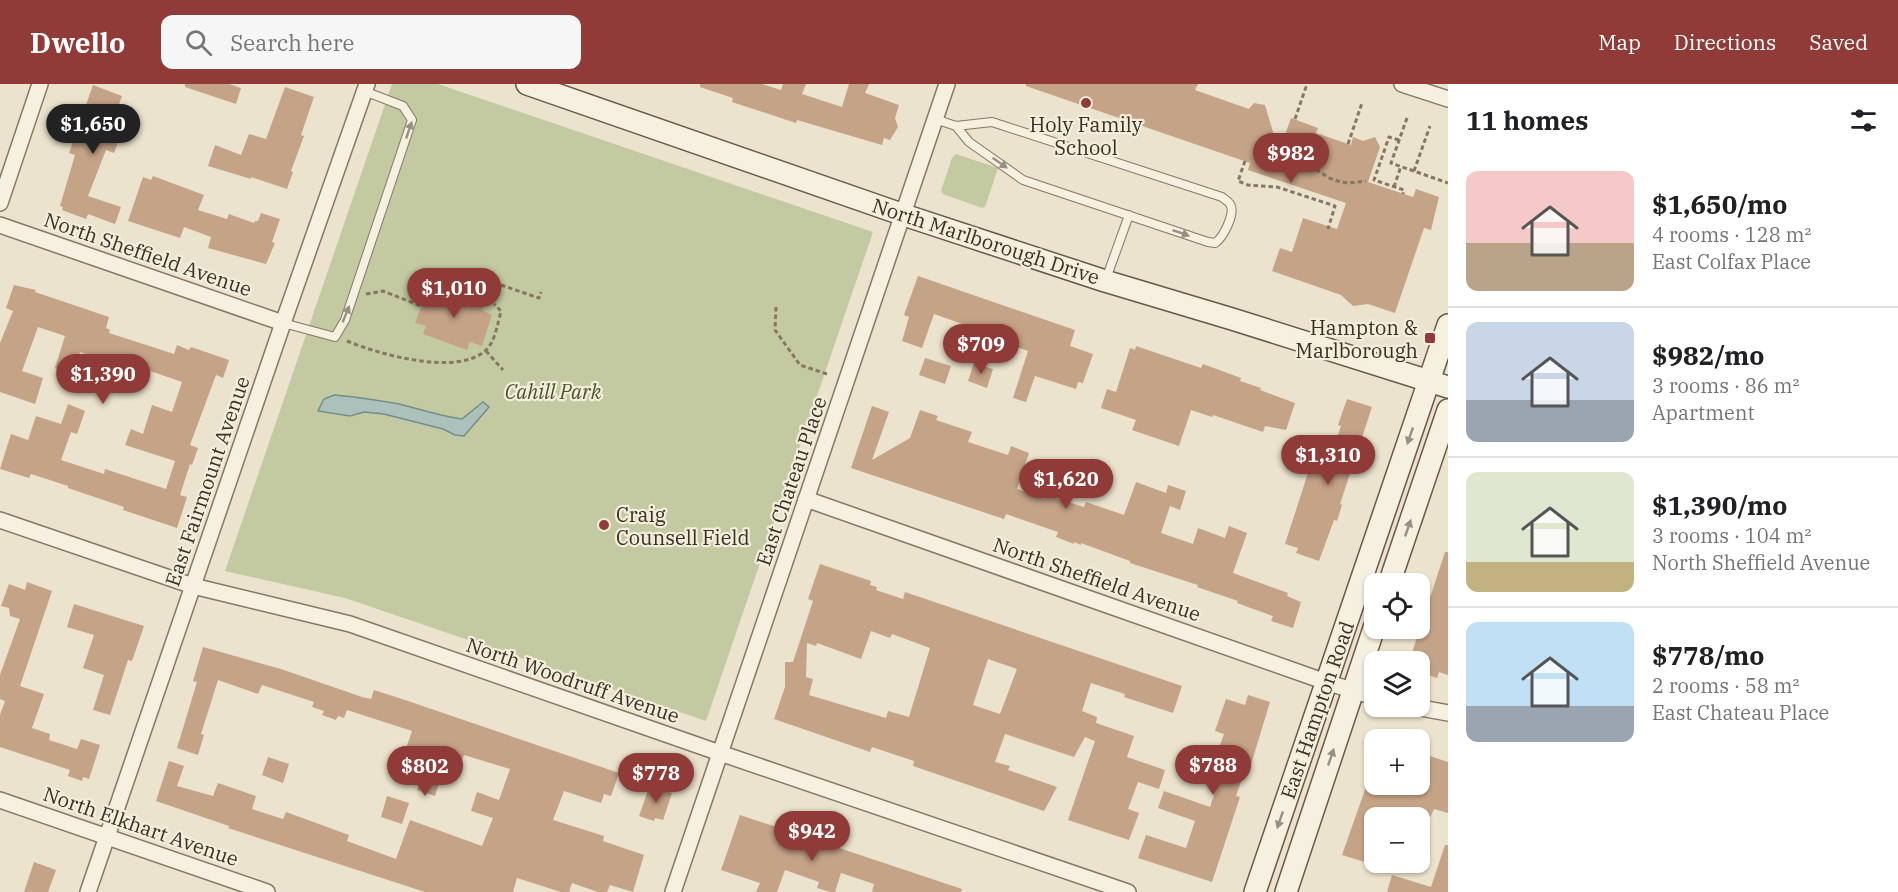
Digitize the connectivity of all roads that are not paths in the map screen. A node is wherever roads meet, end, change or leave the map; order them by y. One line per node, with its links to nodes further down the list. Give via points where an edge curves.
1 (40, 84): 9 (street)
2 (527, 84): 10 (main road, North Marlborough Drive)
3 (947, 84): 7 (street, East Chateau Place)
4 (1402, 84): 6 (street)
5 (366, 87): 14 (street, East Fairmount Avenue); 14 (lane, one-way to 5, via 335,337 345,320 412,120 403,106)
6 (1448, 99)
7 (935, 119): 8 (lane); 10 (street, East Chateau Place)
8 (956, 126): 11 (lane, one-way to 11, via 969,142 1023,180); 11 (lane, one-way to 8, via 1215,243 1222,239 1232,211 1222,197 992,122)
9 (0, 203)
10 (904, 215): 13 (main road, North Marlborough Drive); 18 (street, East Chateau Place)
11 (1129, 215): 13 (lane)
12 (0, 225): 14 (street, North Sheffield Avenue)
13 (1105, 281): 16 (main road, North Marlborough Drive)
14 (283, 322): 21 (street, East Fairmount Avenue)
15 (1448, 325): 16 (main road, East Hampton Road)
16 (1438, 384): 23 (main road, East Hampton Road, one-way to 23)
17 (1448, 410): 20 (main road, one-way to 17)
18 (806, 499): 23 (street, North Sheffield Avenue); 28 (street, East Chateau Place)
19 (0, 520): 21 (street, North Woodruff Avenue)
20 (1393, 573)
21 (194, 586): 28 (street, North Woodruff Avenue, via 350,624); 30 (street, East Fairmount Avenue)
22 (1370, 639): 24 (main road, East Hampton Road)
23 (1326, 682): 24 (street, North Sheffield Avenue); 35 (main road, East Hampton Road, one-way to 35)
24 (1353, 691): 25 (street, North Sheffield Avenue); 36 (main road, East Hampton Road, one-way to 24)
25 (1364, 694)
26 (1430, 710): 27 (street)
27 (1448, 713)
28 (720, 753): 33 (street, East Chateau Place); 34 (street, North Woodruff Avenue)
29 (0, 800): 30 (street, North Elkhart Avenue)
30 (106, 837): 31 (street, East Fairmount Avenue); 32 (street, North Elkhart Avenue)
31 (88, 892)
32 (267, 892)
33 (673, 892)
34 (1128, 892)
35 (1256, 892)
36 (1286, 892)

